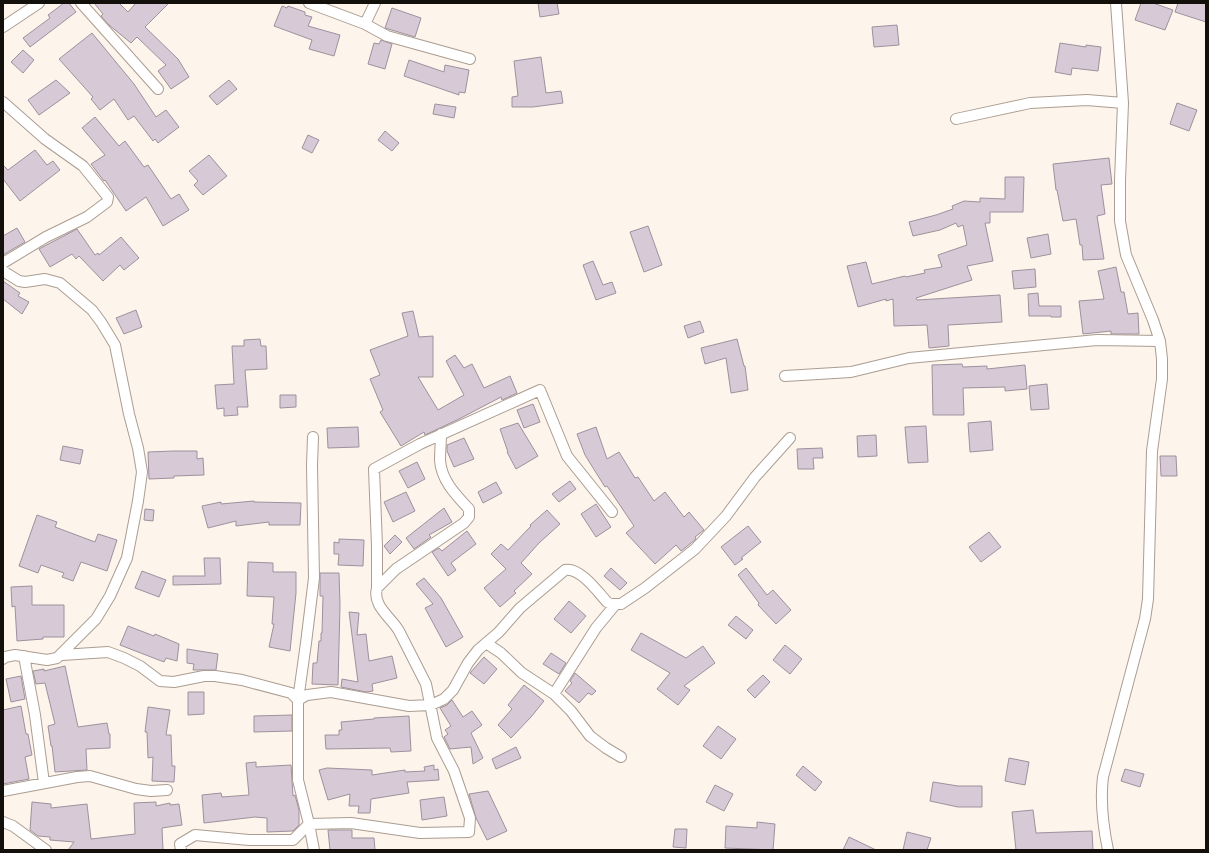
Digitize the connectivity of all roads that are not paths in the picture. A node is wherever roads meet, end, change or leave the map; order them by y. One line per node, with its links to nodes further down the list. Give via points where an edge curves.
1 (81, 3): 9 (street)
2 (309, 3): 6 (street)
3 (375, 3): 6 (street)
4 (1116, 3): 11 (street)
5 (35, 4): 7 (street)
6 (365, 24): 8 (street, via 387,36)
7 (3, 27)
8 (470, 59)
9 (158, 89)
10 (3, 102): 13 (street, via 45,139 83,166 108,197 107,202 87,216)
11 (1123, 104): 12 (street, via 1088,100 1030,103); 15 (street, via 1120,221 1126,255)
12 (956, 119)
13 (3, 263)
14 (3, 272): 24 (street, via 19,281 45,279 60,283 92,310 101,322 115,345 142,463 127,558 110,596 96,619)
15 (1160, 341): 16 (street, via 1089,341 909,358 851,372); 39 (street, via 1162,379 1152,451 1148,599 1103,777 1102,814)
16 (785, 376)
17 (441, 434): 20 (street, via 540,390 567,456); 21 (street, via 374,469); 21 (street, via 440,462 443,474 452,490 469,509 469,517 396,569)
18 (313, 437): 28 (street, via 314,578)
19 (790, 438): 22 (street, via 726,516 695,549 645,588 622,604)
20 (612, 512)
21 (377, 588): 29 (street, via 377,602 399,631 426,684)
22 (615, 605): 23 (street, via 607,602 587,579 571,569 565,570 520,608); 27 (street, via 596,628)
23 (486, 643): 27 (street, via 522,673); 29 (street, via 471,658 453,690 444,700)
24 (62, 655): 25 (street, via 47,660); 28 (street, via 108,652 140,666 160,681 174,682 216,676 291,693)
25 (24, 656): 26 (street, via 15,655); 31 (street)
26 (3, 659)
27 (554, 694): 30 (street, via 590,736)
28 (298, 700): 29 (street, via 307,695 331,692 392,704); 35 (street, via 298,780)
29 (431, 705): 35 (street, via 437,738 454,771 470,818 469,832 420,833 352,824)
30 (621, 757)
31 (44, 783): 32 (street, via 90,776 136,789); 33 (street)
32 (167, 790)
33 (3, 791)
34 (3, 822): 36 (street, via 13,826)
35 (309, 824): 37 (street, via 294,840 249,840 195,835 180,844); 38 (street)
36 (46, 850)
37 (180, 850)
38 (314, 850)
39 (1108, 850)

